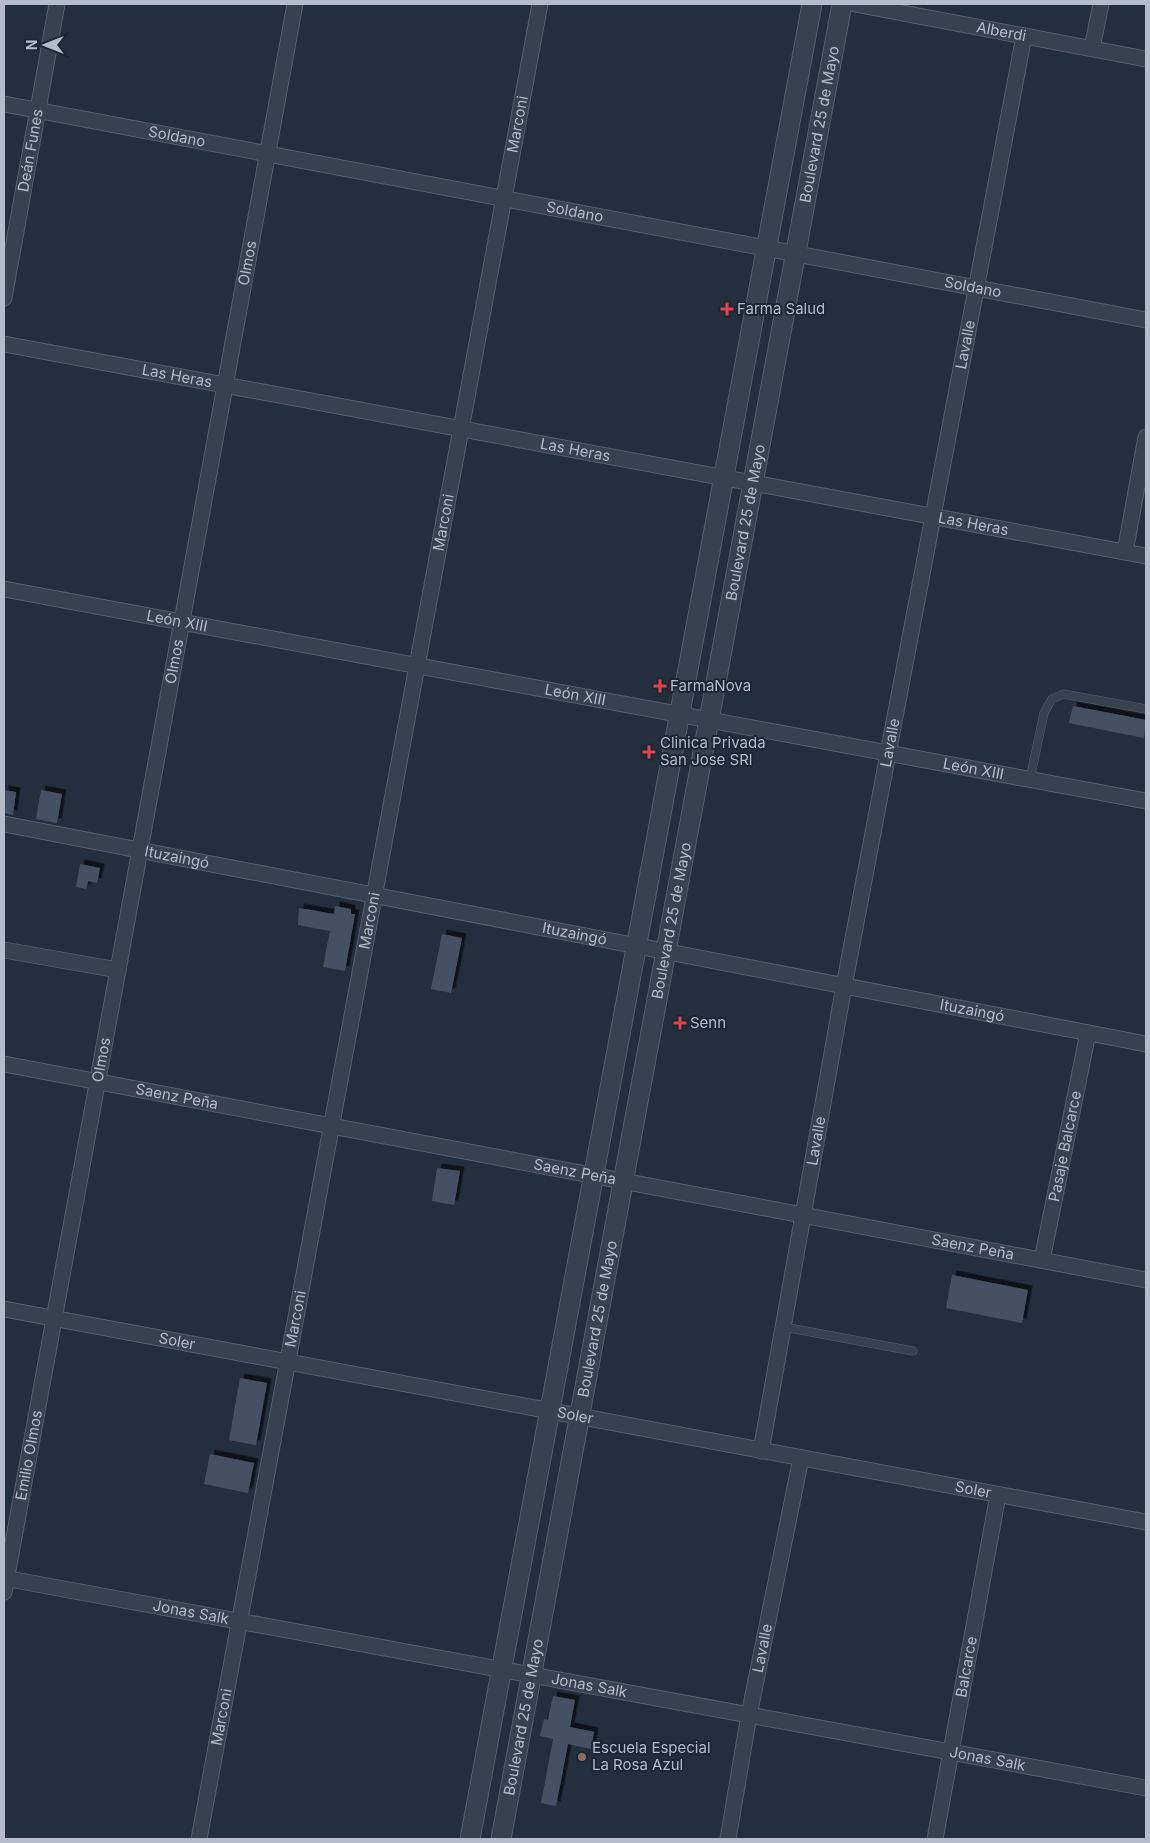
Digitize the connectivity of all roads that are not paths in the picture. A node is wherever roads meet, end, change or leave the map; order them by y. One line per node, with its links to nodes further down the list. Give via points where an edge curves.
1 (57, 4): 12 (street, Deán Funes)
2 (295, 4): 13 (street, Olmos)
3 (540, 4): 14 (street, Marconi)
4 (812, 4): 15 (street, Boulevard 25 de Mayo)
5 (842, 4): 16 (street, Boulevard 25 de Mayo)
6 (855, 4): 8 (street, Alberdi)
7 (1101, 4): 9 (street)
8 (1024, 36): 9 (street, Alberdi); 17 (street, Lavalle)
9 (1092, 48): 10 (street, Alberdi)
10 (1146, 58)
11 (4, 104): 12 (street, Soldano)
12 (38, 110): 13 (street, Soldano); 18 (street, Deán Funes)
13 (267, 153): 14 (street, Soldano); 21 (street, Olmos)
14 (505, 198): 15 (street, Soldano); 22 (street, Marconi)
15 (766, 248): 16 (street, Soldano); 24 (street, Boulevard 25 de Mayo)
16 (796, 253): 17 (street, Soldano); 25 (street, Boulevard 25 de Mayo)
17 (976, 288): 19 (street, Soldano); 26 (street, Lavalle)
18 (4, 298)
19 (1146, 320)
20 (4, 344): 21 (street, Las Heras)
21 (225, 385): 22 (street, Las Heras); 30 (street, Olmos)
22 (461, 428): 24 (street, Las Heras); 31 (street, Marconi)
23 (1146, 437): 27 (street)
24 (724, 477): 25 (street, Las Heras); 33 (street, Boulevard 25 de Mayo)
25 (753, 483): 26 (street, Las Heras); 34 (street, Boulevard 25 de Mayo)
26 (933, 516): 27 (street, Las Heras); 35 (street, Lavalle)
27 (1125, 552): 28 (street, Las Heras)
28 (1146, 556)
29 (4, 589): 30 (street, León XIII)
30 (181, 622): 31 (street, León XIII); 39 (street, Olmos)
31 (416, 665): 33 (street, León XIII); 40 (street, Marconi)
32 (1146, 708): 36 (lane, via 1063,694 1052,699 1044,713)
33 (679, 714): 34 (street, León XIII); 41 (street, Boulevard 25 de Mayo)
34 (709, 720): 35 (street, León XIII); 43 (street, Boulevard 25 de Mayo)
35 (888, 753): 36 (street, León XIII); 45 (street, Lavalle)
36 (1030, 779): 37 (street, León XIII)
37 (1146, 801)
38 (4, 824): 39 (street, Ituzaingó)
39 (140, 849): 40 (street, Ituzaingó); 44 (street, Olmos)
40 (374, 894): 41 (street, Ituzaingó); 50 (street, Marconi)
41 (636, 945): 43 (street, Ituzaingó); 51 (street, Boulevard 25 de Mayo)
42 (4, 950): 44 (street)
43 (666, 951): 45 (street, Ituzaingó); 52 (street, Boulevard 25 de Mayo)
44 (118, 970): 49 (street, Olmos)
45 (844, 986): 46 (street, Ituzaingó); 53 (street, Lavalle)
46 (1088, 1033): 47 (street, Ituzaingó); 54 (street, Pasaje Balcarce)
47 (1146, 1044)
48 (4, 1064): 49 (street, Saenz Peña)
49 (97, 1082): 50 (street, Saenz Peña); 57 (street, Olmos)
50 (331, 1126): 51 (street, Saenz Peña); 60 (street, Marconi)
51 (594, 1175): 52 (street, Saenz Peña); 61 (street, Boulevard 25 de Mayo)
52 (623, 1180): 53 (street, Saenz Peña); 62 (street, Boulevard 25 de Mayo)
53 (804, 1214): 54 (street, Saenz Peña); 58 (street, Lavalle)
54 (1042, 1260): 55 (street, Saenz Peña)
55 (1146, 1280)
56 (4, 1309): 57 (street, Soler)
57 (54, 1318): 60 (street, Soler); 67 (street, Emilio Olmos)
58 (784, 1327): 59 (lane); 63 (street, Lavalle)
59 (913, 1351)
60 (288, 1362): 61 (street, Soler); 68 (street, Marconi)
61 (550, 1411): 62 (street, Soler); 69 (street, Boulevard 25 de Mayo)
62 (579, 1417): 63 (street, Soler); 70 (street, Boulevard 25 de Mayo)
63 (761, 1451): 64 (street, Soler)
64 (801, 1458): 65 (street, Soler); 71 (street, Lavalle)
65 (998, 1495): 66 (street, Soler); 72 (street, Balcarce)
66 (1146, 1522)
67 (5, 1582): 68 (street, Jonas Salk)
68 (241, 1622): 69 (street, Jonas Salk); 74 (street, Marconi)
69 (502, 1670): 70 (street, Jonas Salk); 75 (street, Boulevard 25 de Mayo)
70 (531, 1675): 71 (street, Jonas Salk); 76 (street, Boulevard 25 de Mayo)
71 (749, 1715): 72 (street, Jonas Salk); 77 (street, Lavalle)
72 (951, 1751): 73 (street, Jonas Salk); 78 (street, Balcarce)
73 (1146, 1788)
74 (199, 1839)
75 (470, 1839)
76 (501, 1839)
77 (728, 1839)
78 (934, 1839)

